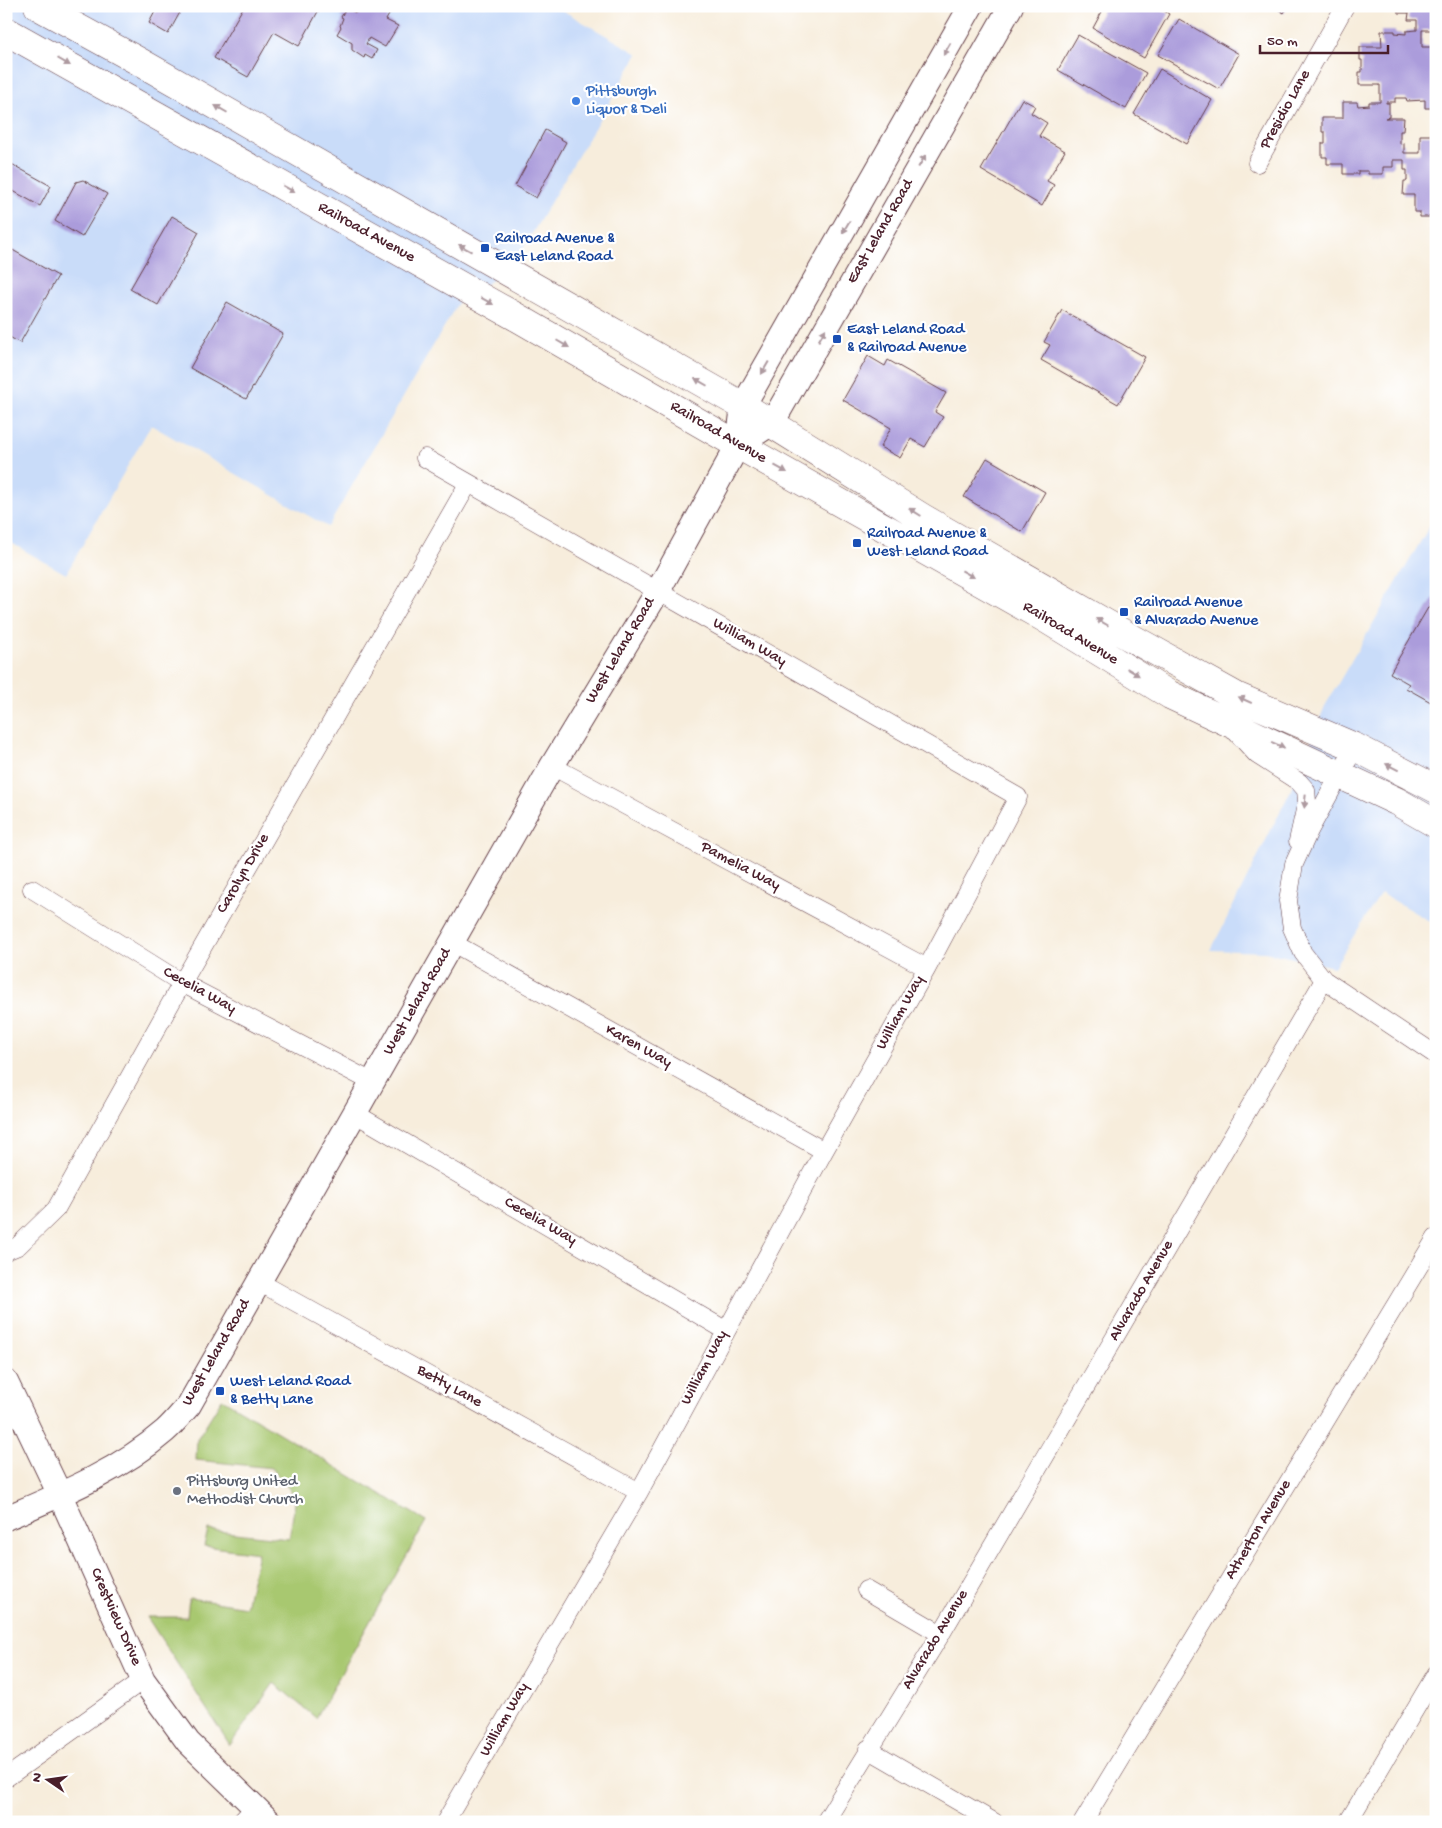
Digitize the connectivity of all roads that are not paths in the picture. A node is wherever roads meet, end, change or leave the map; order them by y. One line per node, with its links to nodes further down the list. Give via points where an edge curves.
1 (38, 6): 6 (highway, Railroad Avenue)
2 (971, 6): 8 (main road, East Leland Road, one-way to 8)
3 (1011, 6): 9 (main road, East Leland Road, one-way to 3)
4 (1345, 6): 7 (street, Presidio Lane)
5 (15, 35): 6 (highway, via 53,34); 10 (highway, Railroad Avenue, one-way to 10)
6 (140, 62): 8 (highway, Railroad Avenue, one-way to 6)
7 (1257, 163)
8 (743, 406): 9 (highway, Railroad Avenue); 10 (main road, West Leland Road)
9 (772, 423): 10 (main road, East Leland Road); 15 (highway, Railroad Avenue, one-way to 9, via 1243,699 1175,663 923,518)
10 (738, 445): 13 (main road, West Leland Road); 14 (highway, Railroad Avenue, one-way to 14, via 1046,619 1170,695)
11 (425, 458): 12 (street, William Way)
12 (468, 484): 13 (street, William Way); 25 (street, Carolyn Drive)
13 (658, 591): 16 (main road, West Leland Road); 23 (street, William Way, via 1018,797)
14 (1225, 721): 17 (highway, Railroad Avenue, one-way to 17); 20 (street, one-way to 20, via 1257,755 1306,790 1307,801)
15 (1355, 747): 17 (street); 18 (highway, Railroad Avenue, one-way to 15)
16 (552, 766): 22 (main road, West Leland Road); 23 (street, Pamelia Way)
17 (1341, 775): 19 (highway, Railroad Avenue); 20 (street)
18 (1436, 789)
19 (1436, 824)
20 (1294, 864): 24 (street, via 1288,900 1292,928 1303,953)
21 (32, 889): 25 (street, Cecelia Way)
22 (452, 943): 27 (main road, West Leland Road); 29 (street, Karen Way)
23 (927, 968): 29 (street, William Way)
24 (1324, 980): 26 (street); 39 (street, Alvarado Avenue)
25 (182, 983): 27 (street, Cecelia Way); 31 (street, Carolyn Drive, via 56,1209 18,1246)
26 (1436, 1055)
27 (372, 1082): 28 (main road, West Leland Road)
28 (354, 1113): 32 (main road, West Leland Road); 33 (street, Cecelia Way)
29 (824, 1151): 33 (street, William Way)
30 (1436, 1238): 48 (street, Atherton Avenue)
31 (6, 1251)
32 (259, 1282): 35 (street, Betty Lane); 36 (main road, West Leland Road, via 189,1405 165,1430 117,1466)
33 (725, 1330): 35 (street, William Way)
34 (6, 1382): 36 (main road, Crestview Drive)
35 (639, 1492): 45 (street, William Way)
36 (60, 1495): 37 (main road, West Leland Road); 41 (main road, Crestview Drive)
37 (6, 1518)
38 (866, 1590): 39 (street)
39 (941, 1634): 42 (street, Alvarado Avenue)
40 (1436, 1674): 49 (street)
41 (143, 1680): 43 (street); 44 (main road, Crestview Drive, via 188,1742)
42 (868, 1749): 46 (street, Alvarado Avenue); 47 (street)
43 (6, 1778)
44 (255, 1817)
45 (445, 1822)
46 (825, 1822)
47 (994, 1822)
48 (1083, 1822)
49 (1348, 1822)

